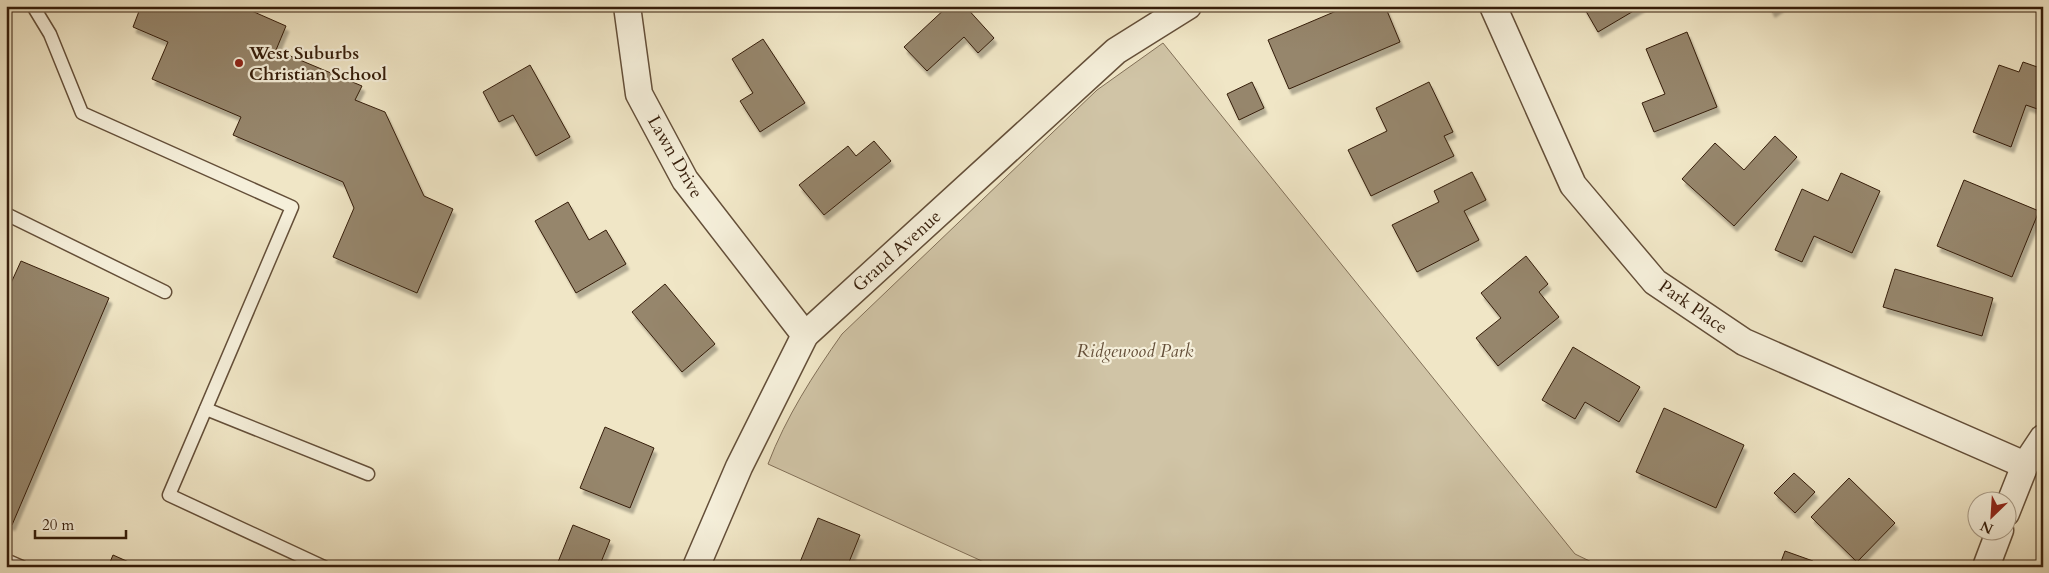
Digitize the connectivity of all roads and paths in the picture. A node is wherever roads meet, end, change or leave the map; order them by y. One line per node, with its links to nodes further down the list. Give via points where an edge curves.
1 (33, 6): 8 (lane, via 50,34 82,113 292,207)
2 (627, 6): 7 (street, Lawn Drive, via 639,94 685,180)
3 (1188, 6): 7 (street, Grand Avenue, via 1116,51)
4 (1493, 6): 10 (street, Park Place, via 1573,185 1655,282 1744,342)
5 (7, 215): 6 (lane)
6 (165, 292)
7 (805, 335): 17 (street, Grand Avenue, via 739,466)
8 (206, 409): 11 (lane); 16 (lane, via 169,495)
9 (2043, 438): 10 (street)
10 (2024, 465): 12 (street)
11 (368, 474)
12 (2015, 490)
13 (1996, 540): 18 (street)
14 (6, 560): 15 (lane)
15 (22, 567)
16 (324, 567)
17 (696, 567)
18 (1986, 567)

